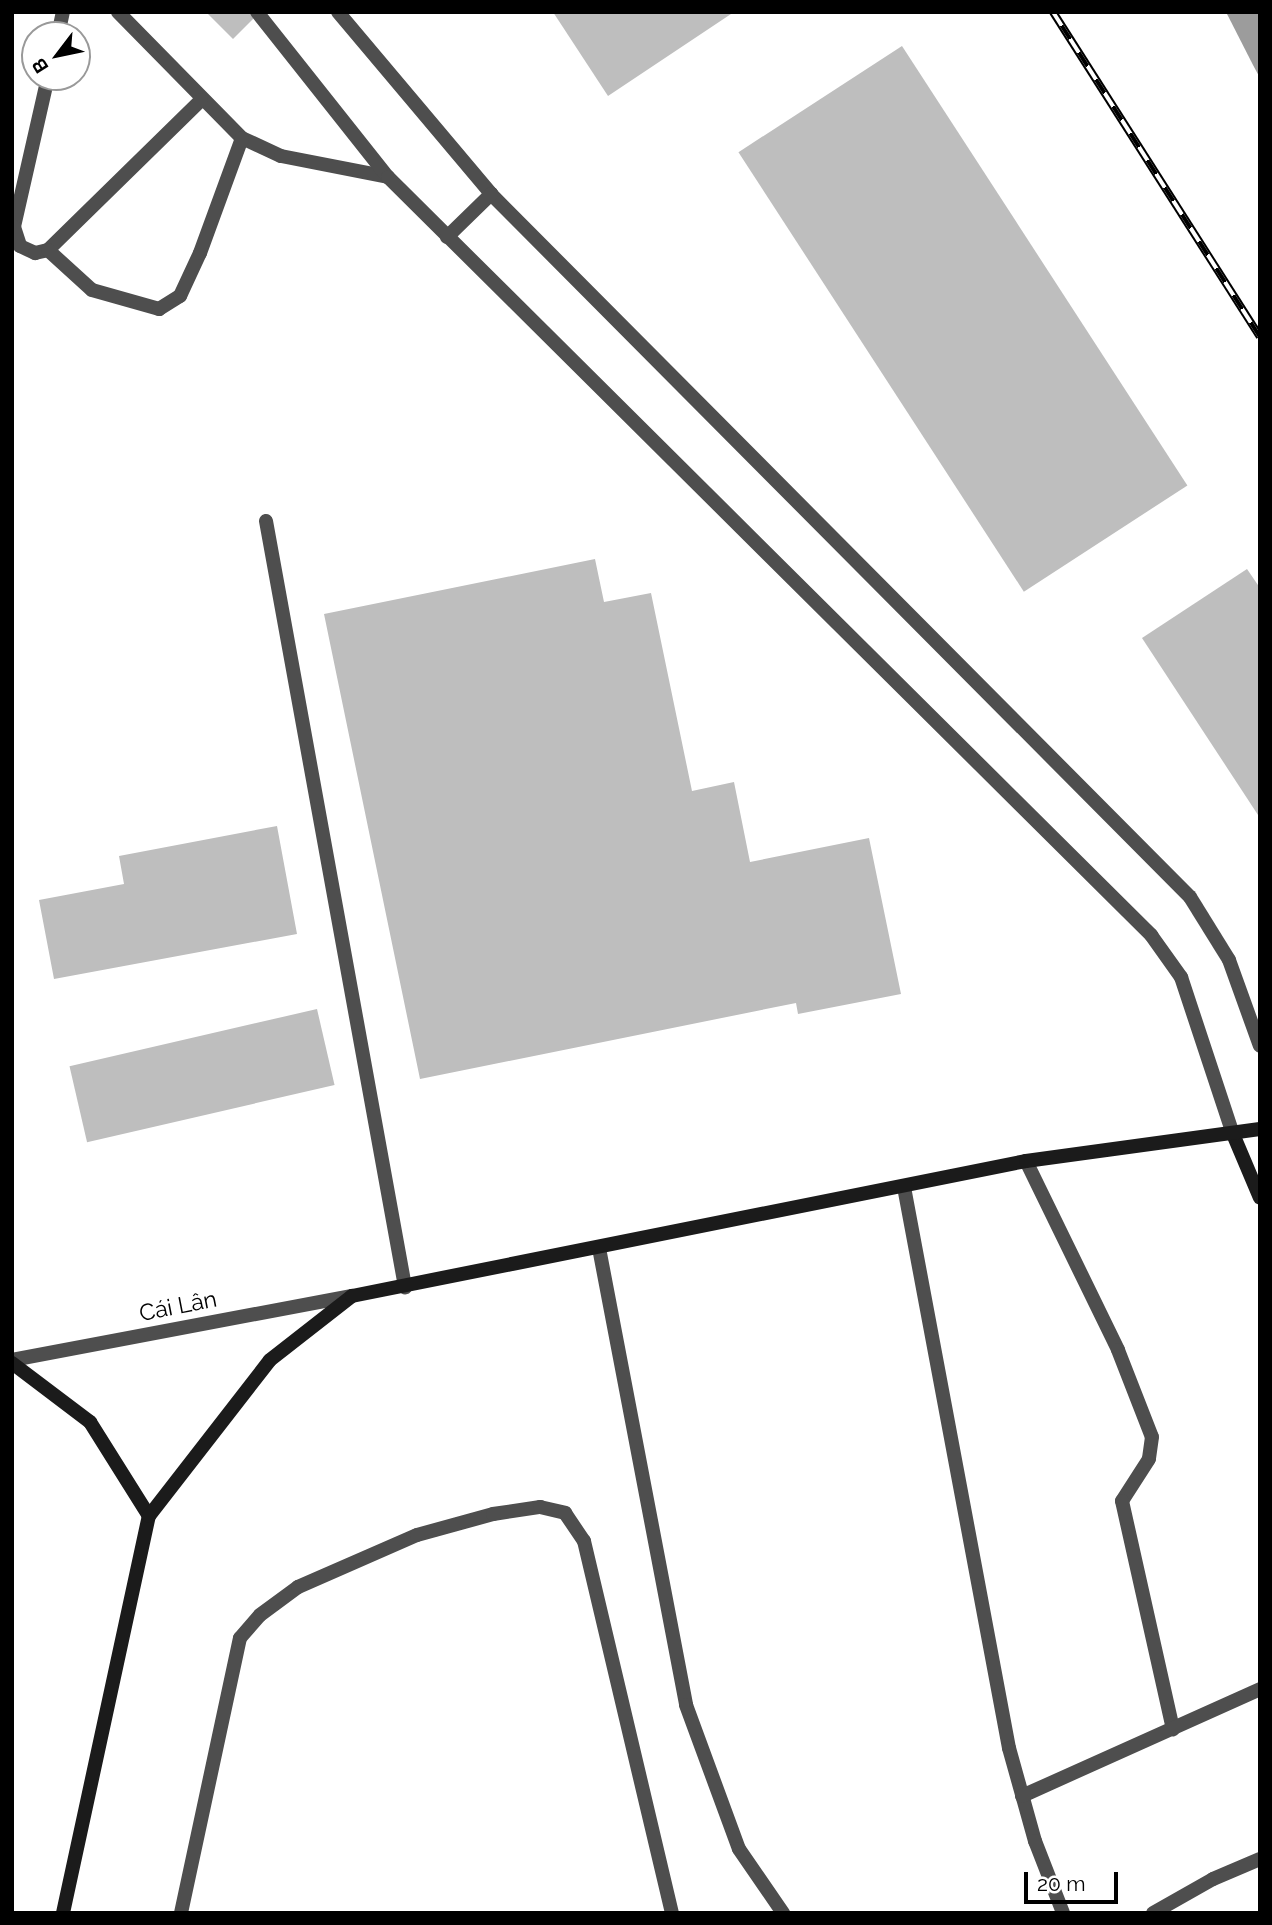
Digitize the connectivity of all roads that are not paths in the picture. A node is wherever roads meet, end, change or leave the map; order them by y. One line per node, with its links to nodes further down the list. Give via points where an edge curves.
1 (118, 12): 5 (street)
2 (257, 12): 7 (street)
3 (338, 12): 8 (street)
4 (45, 91): 10 (street, via 14,227 20,246 35,253)
5 (201, 100): 6 (street); 10 (street)
6 (242, 138): 7 (street, via 281,156); 10 (street, via 180,296 159,309 92,290)
7 (388, 177): 9 (street)
8 (491, 194): 9 (street); 12 (street, via 1190,897 1229,960)
9 (447, 237): 14 (street, via 1151,935 1181,977)
10 (48, 250)
11 (266, 521): 19 (street)
12 (1260, 1046)
13 (1260, 1129): 14 (main road)
14 (1233, 1134): 15 (main road); 17 (main road)
15 (1026, 1161): 16 (main road); 24 (street, via 1118,1350 1153,1437 1149,1458 1122,1501)
16 (904, 1187): 18 (main road); 25 (street, via 1009,1748)
17 (1260, 1198)
18 (599, 1248): 19 (main road); 30 (street, via 686,1705 739,1849)
19 (405, 1287): 20 (main road)
20 (352, 1296): 21 (street, Cái Lân); 22 (main road, via 270,1360)
21 (12, 1362): 22 (main road, via 90,1422)
22 (149, 1516): 27 (main road)
23 (1260, 1689): 24 (street)
24 (1173, 1729): 25 (street)
25 (1023, 1796): 31 (street)
26 (1260, 1859): 32 (street)
27 (63, 1913)
28 (181, 1913): 29 (street, via 240,1638 260,1615 298,1587 417,1535 493,1514 540,1507 565,1513 584,1541)
29 (672, 1913)
30 (783, 1913)
31 (1063, 1913)
32 (1153, 1913)

